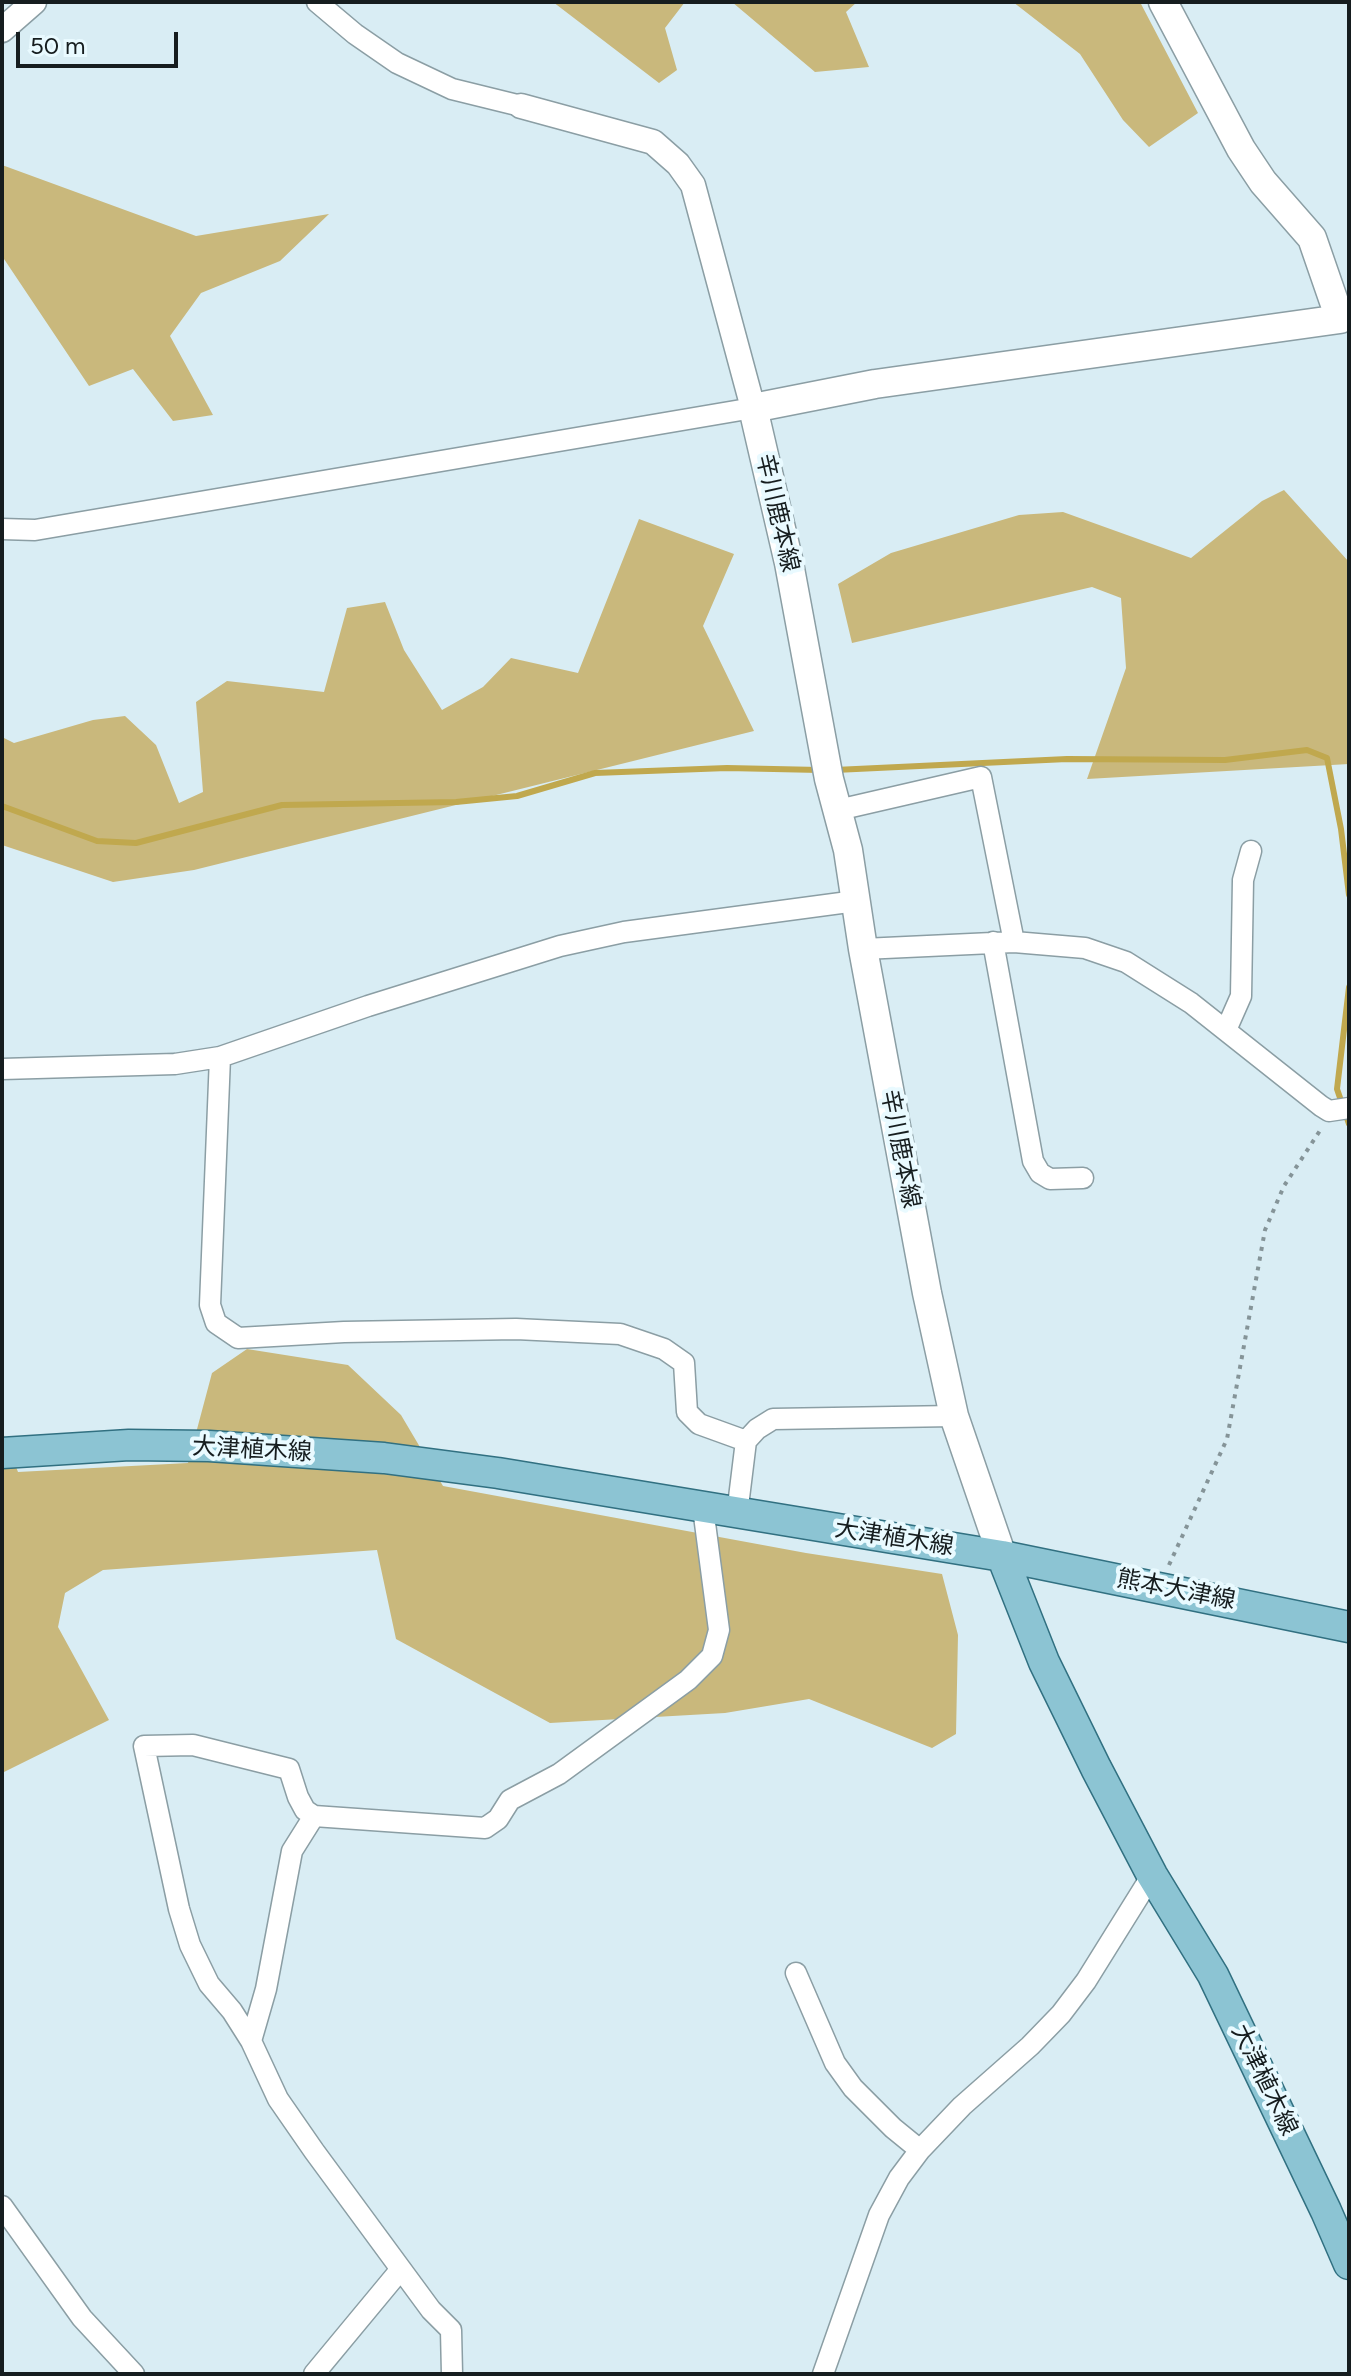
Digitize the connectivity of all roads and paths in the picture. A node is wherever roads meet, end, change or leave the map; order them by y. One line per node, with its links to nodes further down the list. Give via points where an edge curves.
1 (34, 2): 4 (street)
2 (317, 2): 5 (street, via 397,63 452,89)
3 (1163, 2): 6 (main road, via 1241,149 1312,238)
4 (2, 30)
5 (521, 106): 7 (street, via 653,142 678,164 693,185)
6 (1344, 318): 7 (main road, via 875,384)
7 (753, 408): 8 (street, via 35,530); 9 (main road, 辛川鹿本線)
8 (2, 529)
9 (838, 810): 11 (main road, 辛川鹿本線); 13 (street, via 981,777)
10 (1251, 851): 15 (street, via 1243,880 1241,996)
11 (856, 901): 14 (main road, 辛川鹿本線); 16 (street, via 624,932 560,946)
12 (993, 942): 13 (street); 14 (street); 19 (street, via 1033,1161 1050,1179)
13 (1014, 942): 15 (street, via 1085,948 1126,962)
14 (863, 949): 20 (main road, 辛川鹿本線)
15 (1226, 1030): 18 (street, via 1329,1111)
16 (220, 1057): 17 (street, via 175,1064); 21 (street, via 210,1305 216,1323 238,1338 516,1329 620,1334 664,1349 684,1363 687,1412 699,1424)
17 (2, 1069)
18 (1349, 1106): 26 (path, via 1319,1130 1284,1186 1265,1230 1227,1439)
19 (1083, 1178)
20 (954, 1416): 21 (street, via 773,1419); 25 (main road, 辛川鹿本線)
21 (746, 1441): 24 (street)
22 (2, 1453): 23 (main road, 大津植木線, via 209,1446 384,1458)
23 (703, 1508): 24 (main road, 大津植木線); 28 (street, via 719,1630 712,1656 688,1680 559,1774 510,1800 485,1828)
24 (737, 1514): 25 (main road, 大津植木線)
25 (1002, 1556): 26 (main road, 熊本大津線); 29 (main road, 大津植木線, via 1044,1662)
26 (1158, 1587): 27 (main road, 熊本大津線)
27 (1349, 1627)
28 (314, 1816): 31 (street, via 292,1851); 31 (street, via 298,1797 289,1769 193,1745 144,1746 190,1945 209,1984)
29 (1152, 1875): 32 (street, via 1061,2014); 34 (main road, 大津植木線, via 1213,1975)
30 (796, 1973): 32 (street, via 835,2063 853,2088)
31 (251, 2041): 35 (street, via 278,2099)
32 (920, 2150): 39 (street, via 879,2215)
33 (2, 2206): 36 (street, via 82,2318)
34 (1349, 2264)
35 (401, 2269): 37 (street); 38 (street, via 451,2330)
36 (134, 2374)
37 (314, 2374)
38 (452, 2374)
39 (823, 2374)

